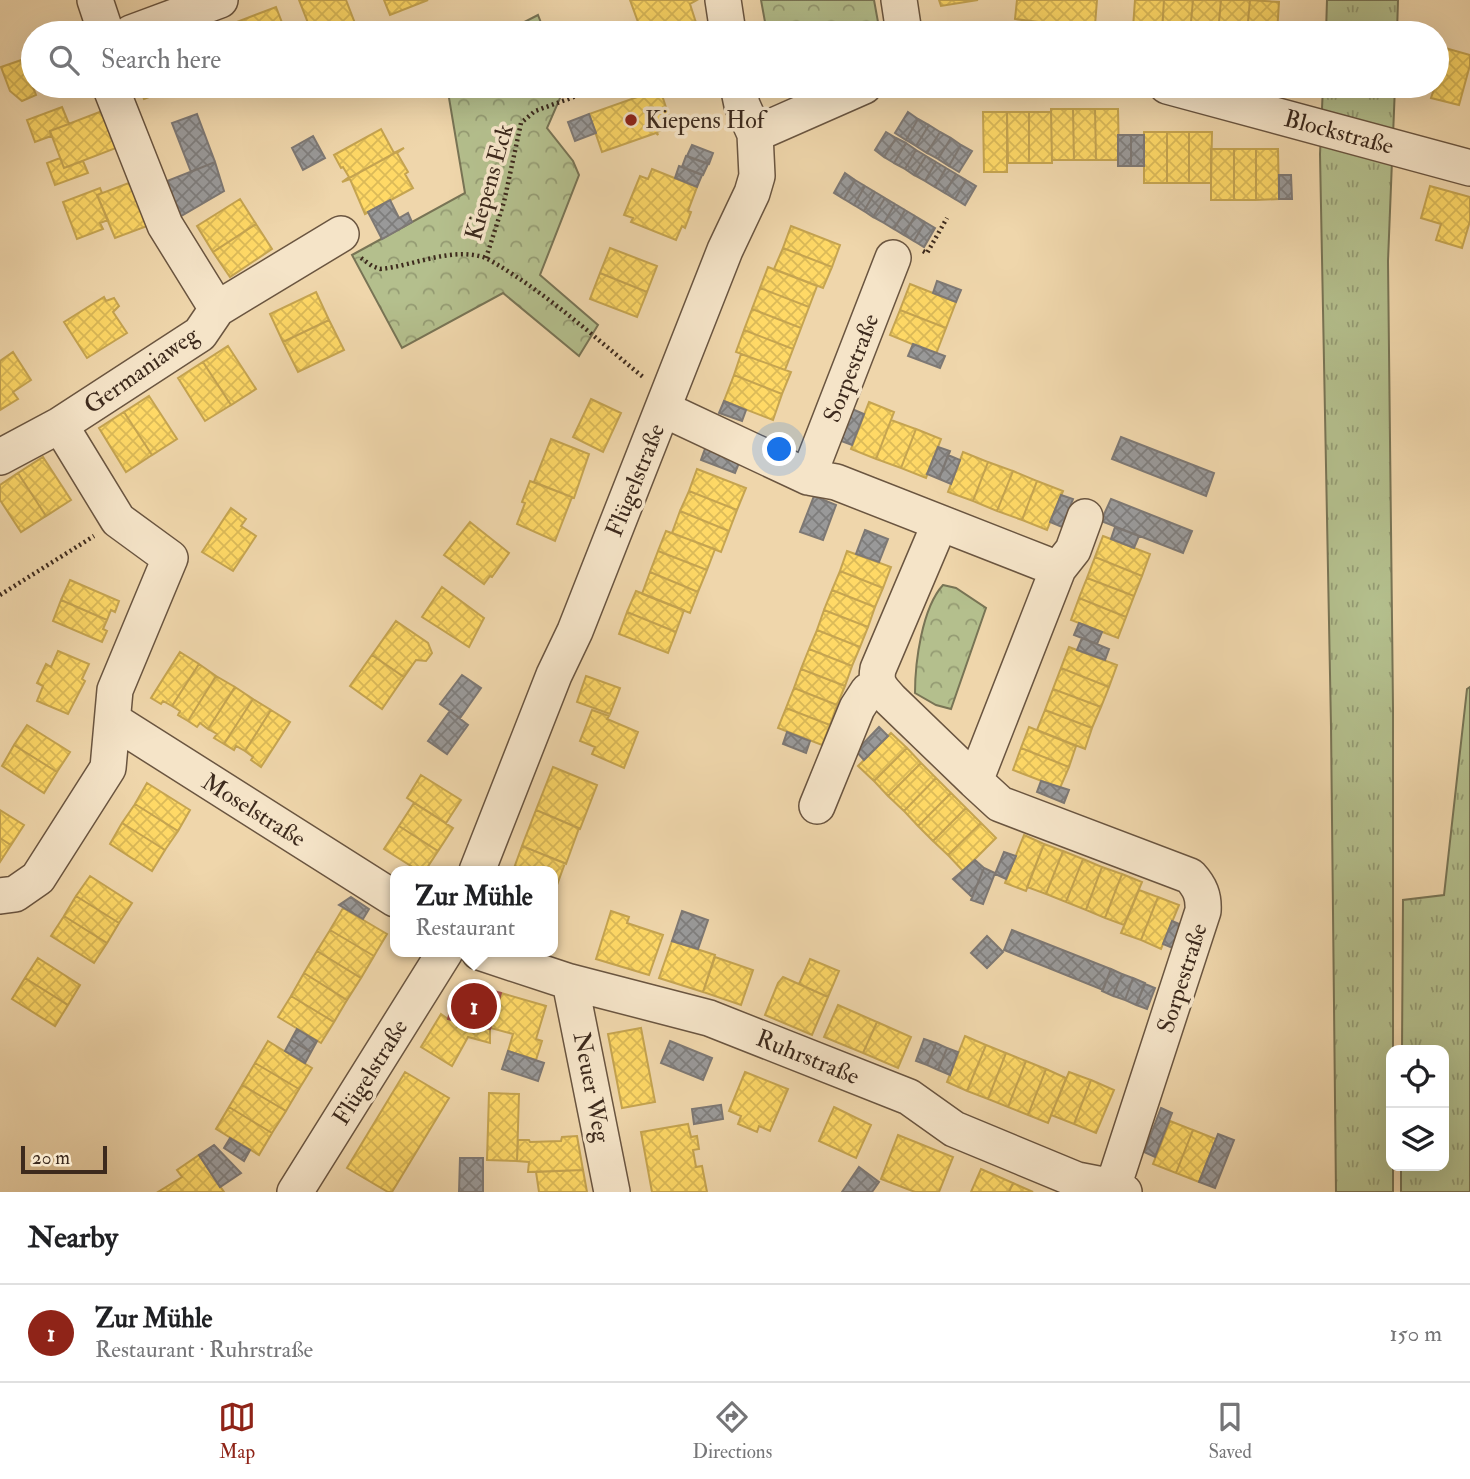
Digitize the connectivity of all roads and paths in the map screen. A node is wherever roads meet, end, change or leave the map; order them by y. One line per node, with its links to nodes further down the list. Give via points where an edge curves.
1 (95, 0): 5 (street)
2 (220, 0): 6 (street)
3 (723, 0): 7 (street)
4 (899, 0): 8 (street)
5 (102, 21)
6 (163, 21)
7 (726, 21)
8 (902, 21)
9 (115, 98): 19 (street, Germaniaweg, via 165,225)
10 (571, 98): 17 (path, Kiepens Eck, via 535,111 521,123)
11 (741, 98): 14 (street, Flügelstraße)
12 (837, 98): 14 (street)
13 (1211, 98): 15 (street, Blockstraße)
14 (755, 134): 20 (street, Flügelstraße, via 757,176 752,193)
15 (1470, 168)
16 (341, 234): 17 (path, Kiepens Eck, via 365,262 380,268 458,255); 19 (street, Germaniaweg)
17 (486, 258): 20 (path, Kiepens Eck, via 568,315)
18 (893, 258): 23 (street, Sorpestraße)
19 (217, 309): 21 (street, Germaniaweg, via 200,334)
20 (665, 403): 23 (street); 33 (street, Flügelstraße)
21 (60, 425): 22 (street, Germaniaweg); 25 (street, Germaniaweg)
22 (0, 457)
23 (808, 477): 26 (street, via 836,482)
24 (1085, 517): 27 (street, via 1073,550)
25 (118, 520): 28 (path); 30 (street, Germaniaweg, via 170,558 115,690)
26 (940, 523): 27 (street); 29 (street, via 878,669)
27 (1058, 569): 31 (street)
28 (0, 595)
29 (878, 685): 31 (street, Sorpestraße); 32 (street, via 857,708)
30 (114, 721): 34 (street, via 108,768 38,878 15,894); 35 (street, Moselstraße)
31 (975, 781): 39 (street, Sorpestraße, via 1000,804 1190,876 1202,892 1203,911)
32 (817, 806)
33 (479, 866)
34 (0, 896)
35 (390, 896)
36 (442, 957): 40 (street, Flügelstraße)
37 (494, 957): 38 (street, Ruhrstraße)
38 (570, 982): 39 (street, Ruhrstraße, via 709,1018 909,1097 954,1129 1077,1180); 41 (street, Neuer Weg)
39 (1119, 1190)
40 (295, 1192)
41 (612, 1192)

